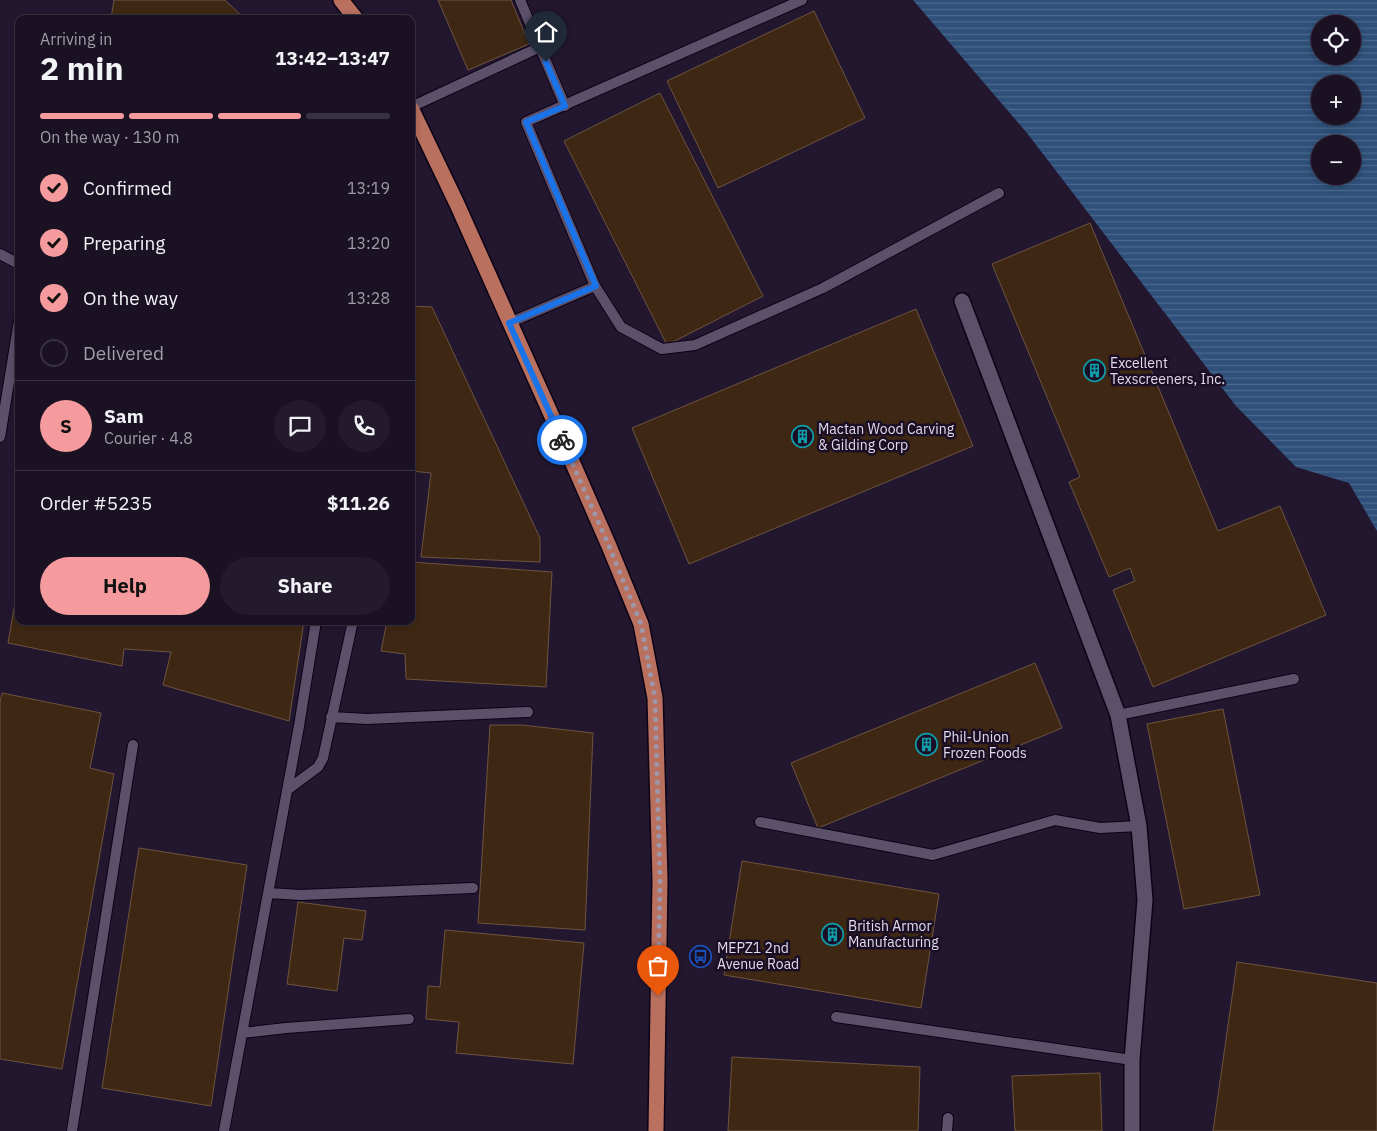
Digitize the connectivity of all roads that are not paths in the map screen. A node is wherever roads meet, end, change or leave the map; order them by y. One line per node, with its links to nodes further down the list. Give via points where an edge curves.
1 (341, 0): 4 (main road)
2 (520, 0): 5 (lane)
3 (802, 0): 7 (lane)
4 (353, 15)
5 (540, 47): 6 (lane); 7 (lane)
6 (415, 106)
7 (565, 106): 12 (lane, via 526,122)
8 (415, 117): 14 (main road)
9 (999, 192): 12 (lane, via 823,288 695,345 662,348 621,327)
10 (0, 254): 11 (lane)
11 (15, 262)
12 (596, 286): 14 (lane)
13 (962, 301): 21 (street)
14 (509, 323): 36 (main road, via 641,624 655,698 660,880)
15 (15, 345): 16 (lane)
16 (0, 437)
17 (315, 625): 24 (lane)
18 (352, 625): 22 (lane)
19 (1294, 679): 21 (lane)
20 (528, 712): 22 (lane, via 366,719)
21 (1118, 715): 26 (street)
22 (332, 717): 24 (lane, via 318,767)
23 (133, 745): 34 (lane)
24 (288, 790): 28 (lane)
25 (760, 822): 26 (lane, via 934,855 1055,820 1100,828)
26 (1139, 826): 32 (street, via 1145,900)
27 (473, 888): 28 (lane, via 301,895)
28 (268, 893): 31 (lane)
29 (836, 1018): 32 (lane)
30 (409, 1019): 31 (lane)
31 (242, 1033): 35 (lane)
32 (1132, 1060): 38 (street)
33 (948, 1118): 37 (lane)
34 (72, 1131)
35 (224, 1131)
36 (656, 1131)
37 (946, 1131)
38 (1132, 1131)

